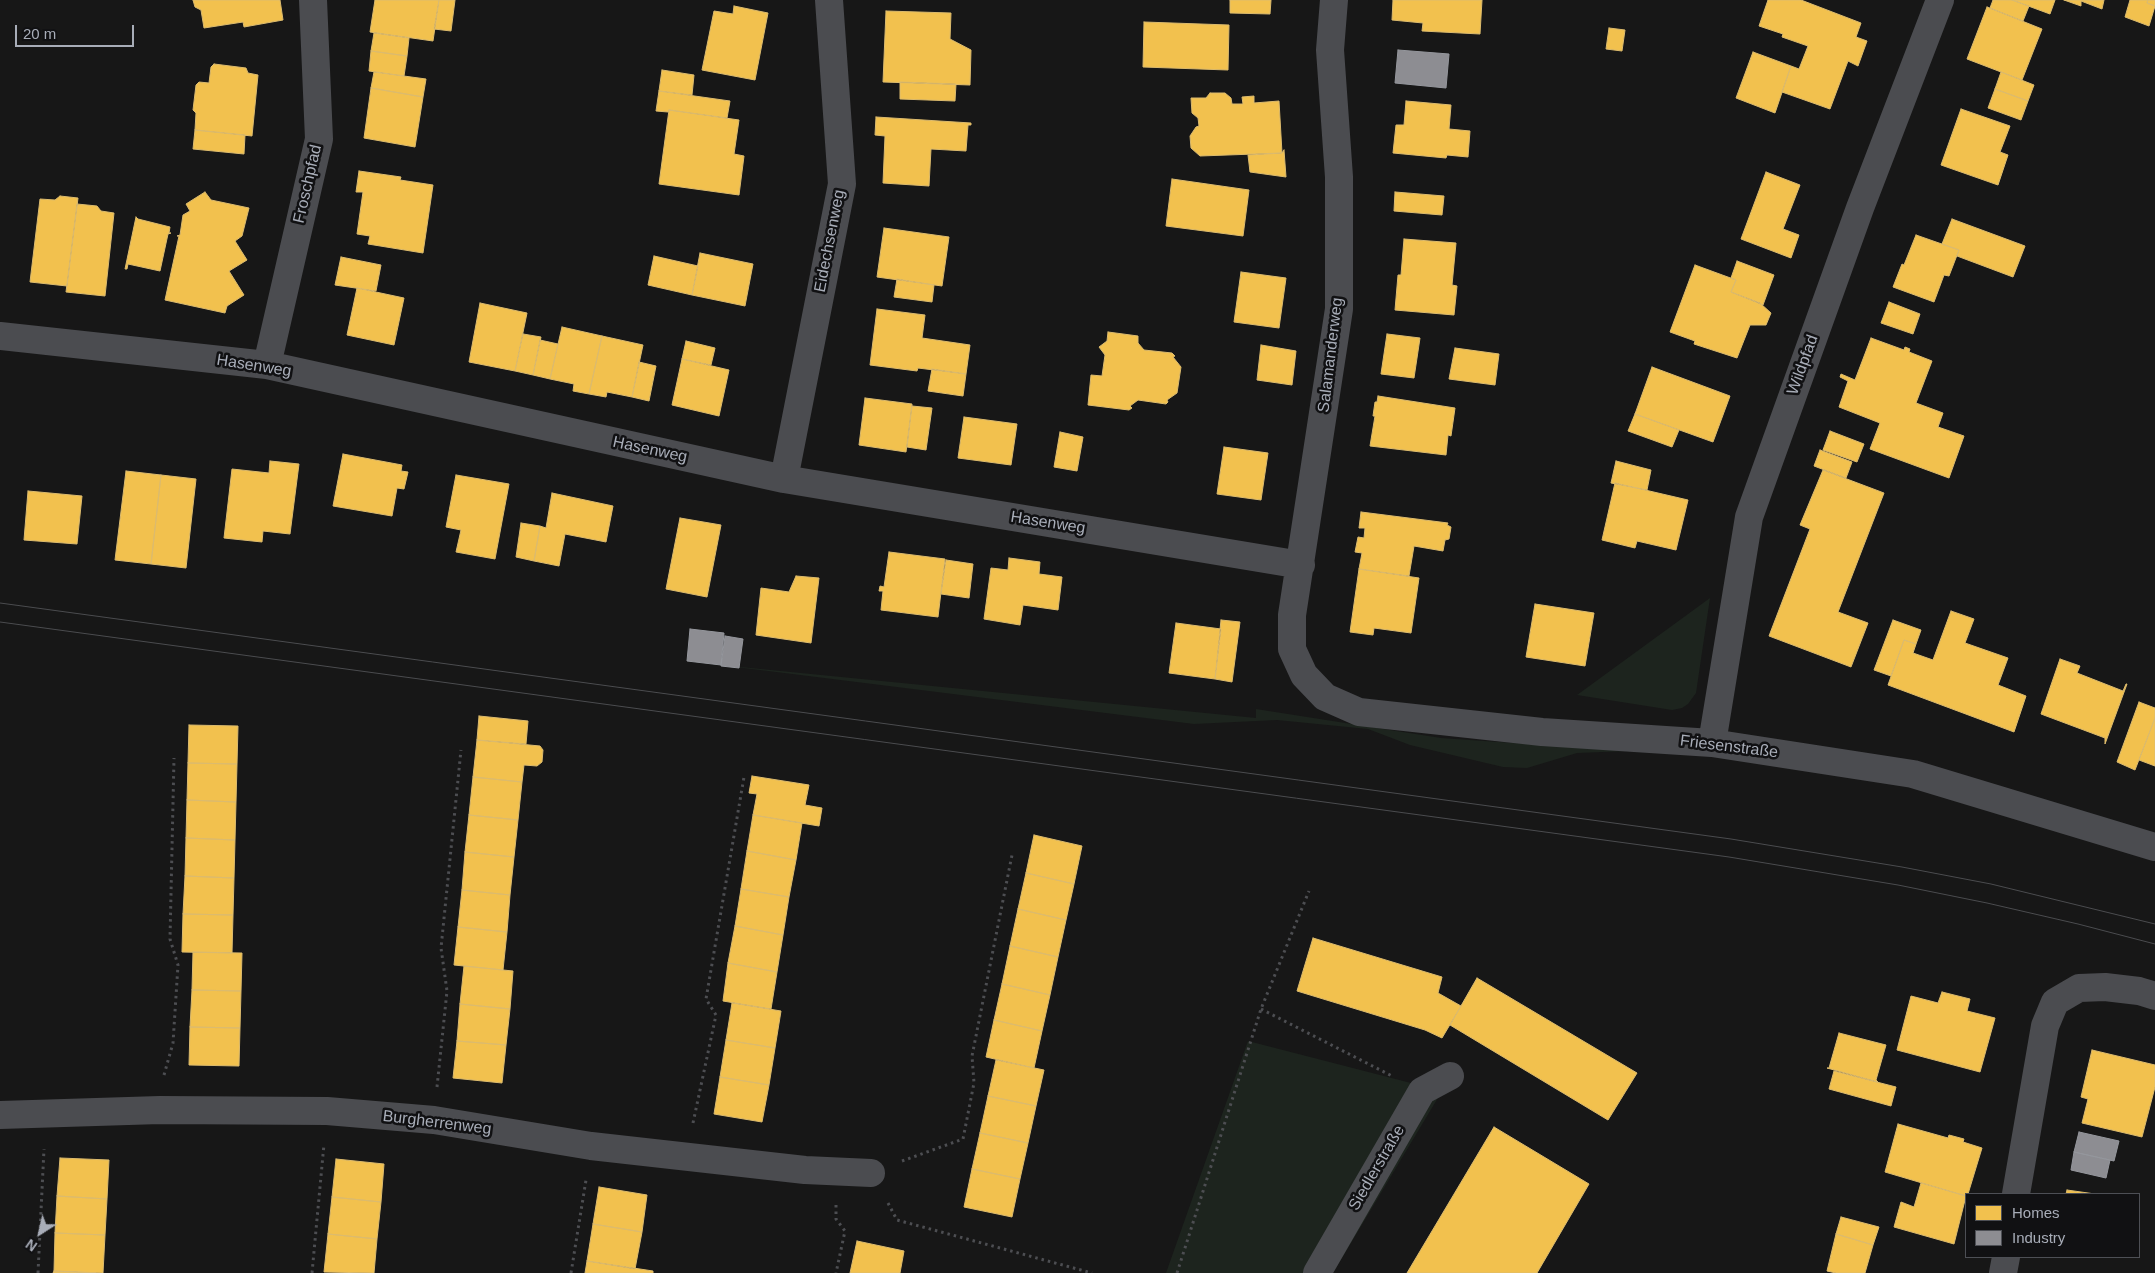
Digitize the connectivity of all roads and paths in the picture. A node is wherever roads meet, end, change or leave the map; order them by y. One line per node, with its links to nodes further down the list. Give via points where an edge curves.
1 (312, 0): 6 (street, Froschpfad, via 319,139)
2 (829, 0): 7 (street, Eidechsenweg, via 842,184)
3 (1334, 0): 8 (street, Salamanderweg, via 1330,50 1339,177 1339,309)
4 (1940, 0): 10 (street, Wildpfad, via 1860,208 1749,517)
5 (0, 336): 6 (street, Hasenweg)
6 (267, 365): 7 (street, Hasenweg)
7 (784, 479): 8 (street, Hasenweg)
8 (1301, 565): 9 (street, Salamanderweg, via 1292,615 1292,649)
9 (1304, 675): 10 (street, Friesenstraße, via 1326,697 1359,712 1542,732)
10 (1712, 742): 14 (street, Friesenstraße, via 1913,774)
11 (461, 750): 25 (path, via 441,948 447,991)
12 (174, 758): 21 (path, via 170,939 178,965 173,1043 163,1078)
13 (744, 777): 27 (path, via 706,999 716,1015)
14 (2155, 847)
15 (1012, 855): 28 (path, via 972,1056 974,1083 963,1139)
16 (1309, 891): 18 (path)
17 (2155, 996): 29 (street, via 2105,986 2079,988 2055,1002 2045,1026)
18 (1261, 1009): 20 (path); 36 (path)
19 (1450, 1076): 20 (street)
20 (1422, 1091): 37 (street, Siedlerstraße)
21 (160, 1110): 22 (street, Burgherrenweg); 23 (street, Burgherrenweg)
22 (328, 1111): 25 (street, Burgherrenweg); 32 (path)
23 (46, 1113): 24 (street, Burgherrenweg); 31 (path)
24 (0, 1115)
25 (434, 1120): 26 (street, Burgherrenweg)
26 (591, 1146): 27 (street, Burgherrenweg); 33 (path)
27 (686, 1156): 28 (street, Burgherrenweg, via 805,1170)
28 (871, 1173): 34 (path, via 836,1204 836,1218 845,1231); 35 (path, via 897,1220)
29 (2016, 1193)
30 (2006, 1258): 38 (street)
31 (38, 1273)
32 (312, 1273)
33 (571, 1273)
34 (836, 1273)
35 (1092, 1273)
36 (1177, 1273)
37 (1316, 1273)
38 (2003, 1273)

